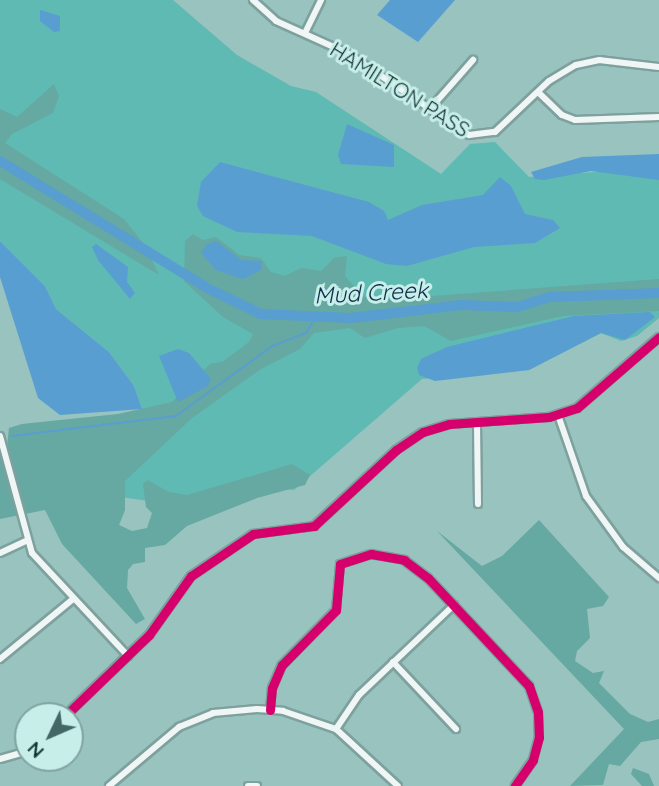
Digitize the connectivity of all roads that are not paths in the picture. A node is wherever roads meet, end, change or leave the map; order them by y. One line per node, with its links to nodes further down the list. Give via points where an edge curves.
1 (253, 0): 3 (street, HAMILTON PASS, via 276,21)
2 (321, 0): 3 (street)
3 (305, 33): 7 (street, HAMILTON PASS, via 347,53)
4 (473, 60): 7 (street)
5 (659, 67): 6 (street, HAMILTON PASS, via 586,62 566,69)
6 (538, 92): 7 (street, HAMILTON PASS, via 487,135 460,131); 8 (street, via 562,115 575,120)
7 (429, 110)
8 (659, 117)
9 (659, 337): 10 (street, via 593,399)
10 (558, 415): 11 (street); 16 (street, via 586,496 623,547)
11 (477, 423): 13 (street); 19 (street, via 449,424 413,438 314,526 253,534 191,576)
12 (0, 436): 14 (street)
13 (478, 503)
14 (26, 541): 15 (street); 17 (street, via 40,564)
15 (0, 553)
16 (659, 578)
17 (74, 598): 19 (street); 20 (street)
18 (454, 605): 21 (street); 23 (street, via 404,560 371,554 340,564 336,611 282,665 272,688); 30 (street, via 520,674 536,699 537,744)
19 (128, 656): 22 (street)
20 (0, 659)
21 (393, 662): 24 (street, via 359,695); 25 (street)
22 (80, 702)
23 (270, 710): 24 (street); 26 (street, via 234,710 193,720 162,738)
24 (336, 729): 29 (street)
25 (456, 729)
26 (109, 786)
27 (248, 786): 28 (street)
28 (257, 786)
29 (398, 786)
30 (515, 786)

